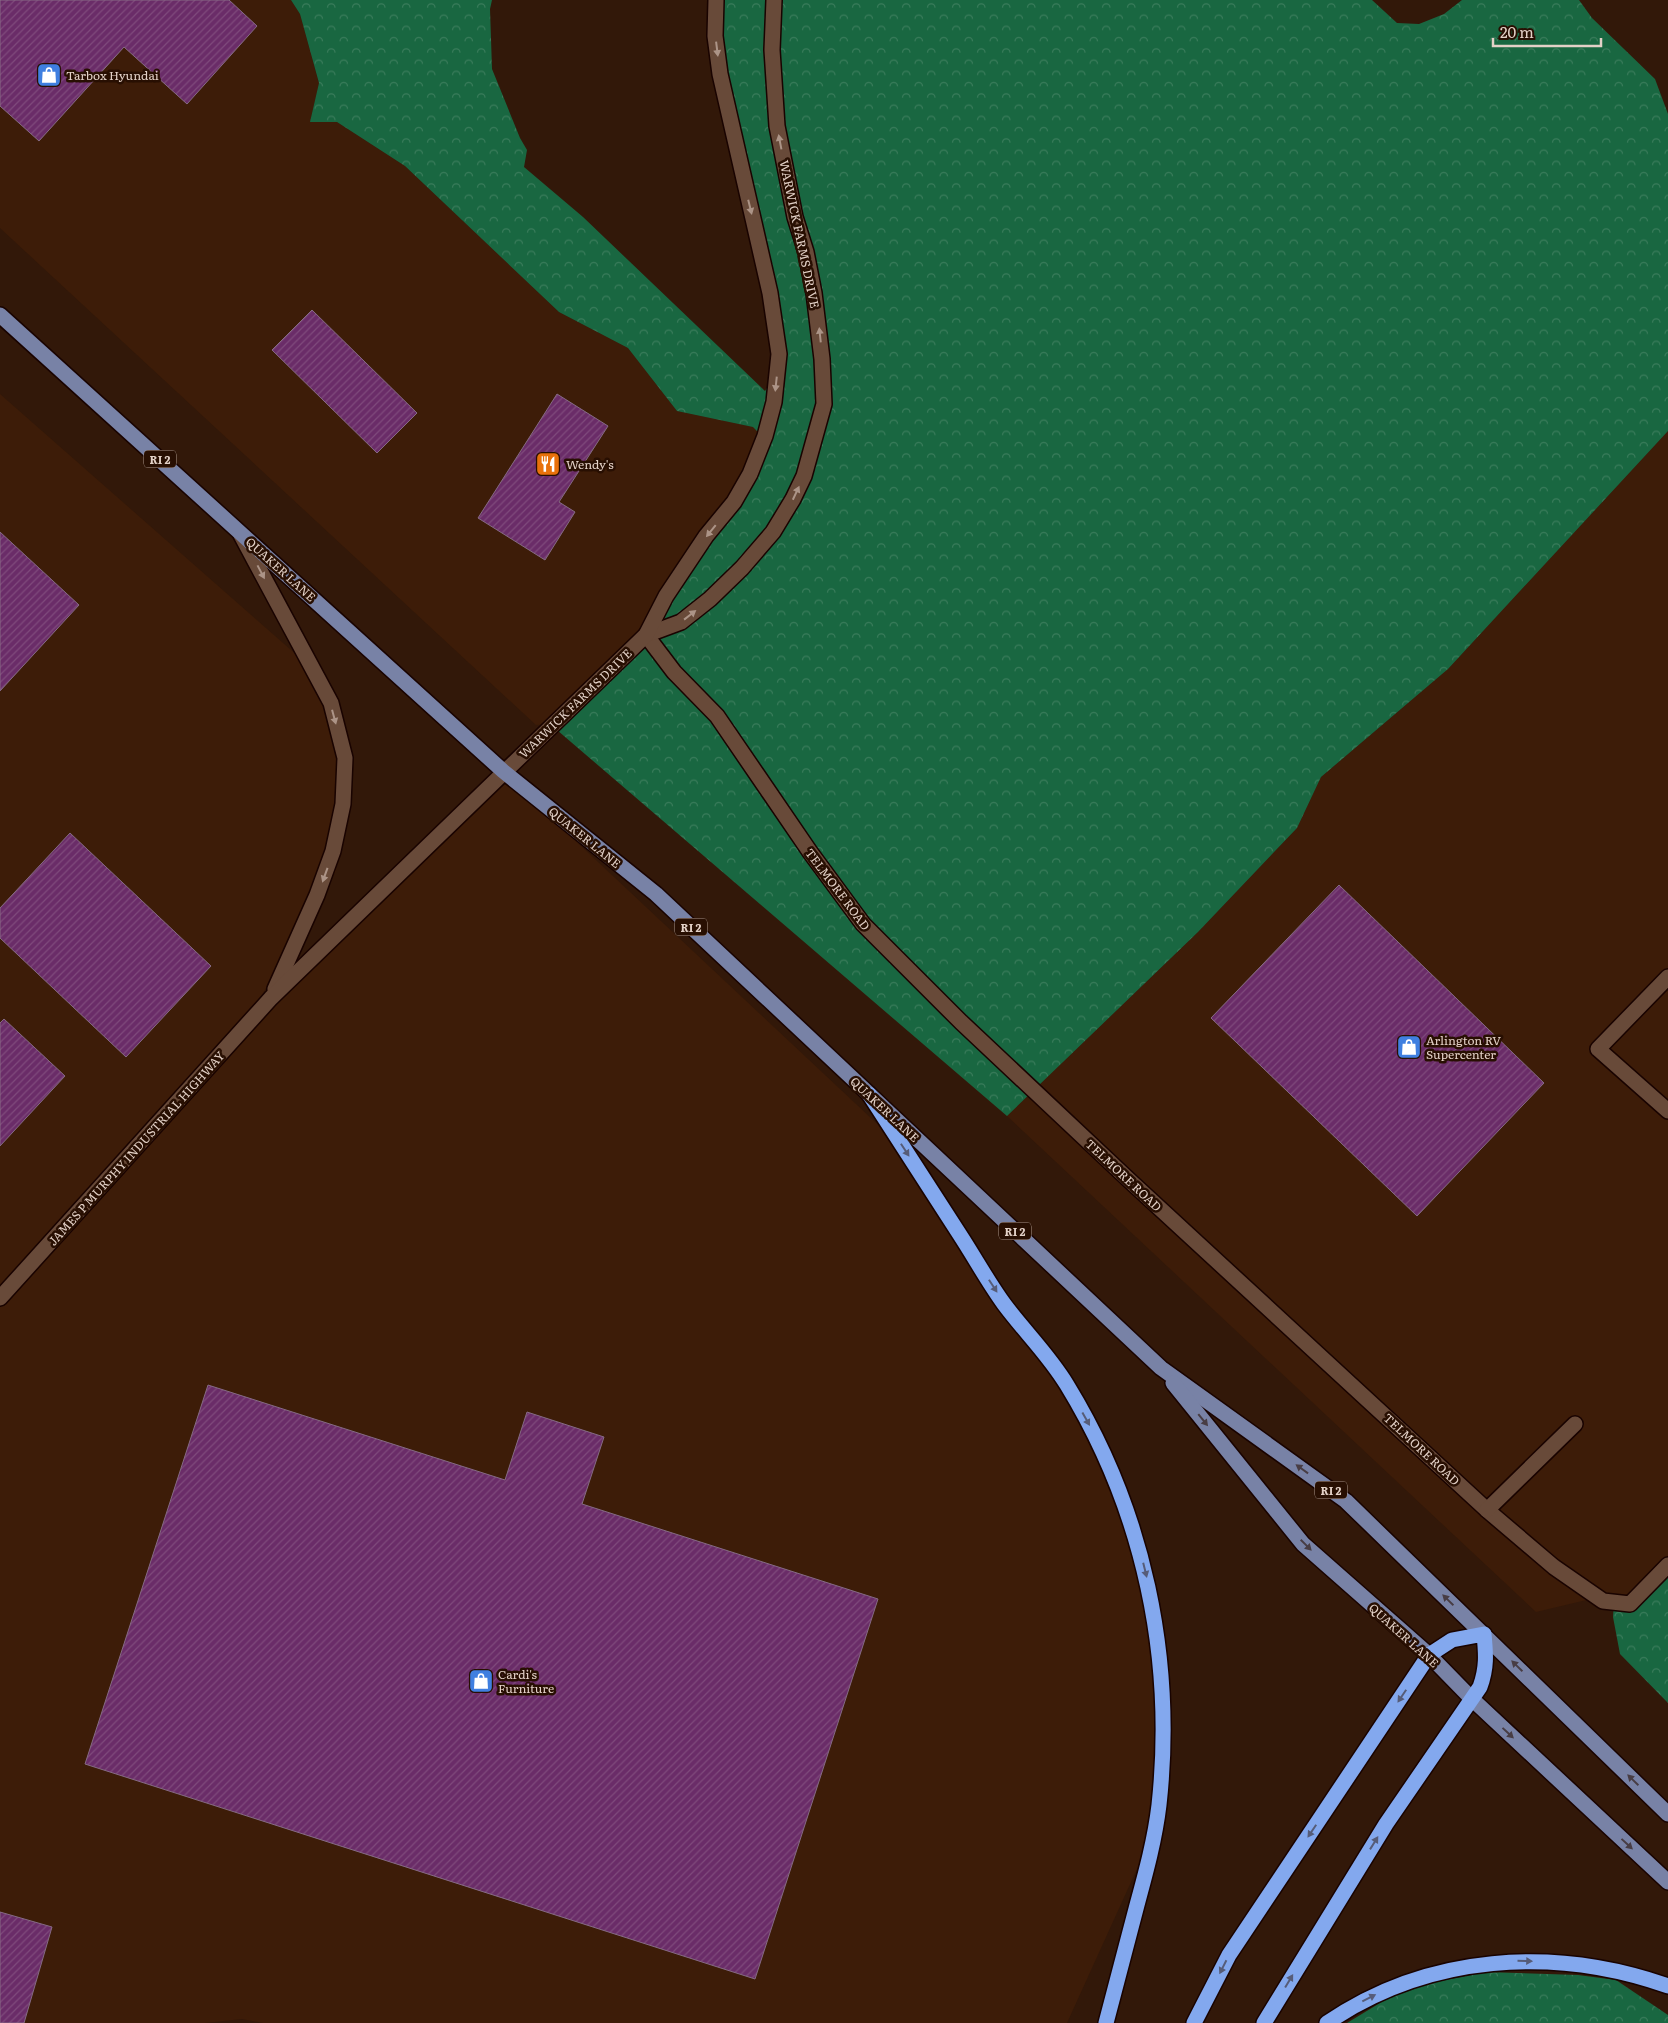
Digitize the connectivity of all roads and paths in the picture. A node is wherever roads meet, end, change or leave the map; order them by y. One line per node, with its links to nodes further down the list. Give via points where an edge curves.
1 (716, 0): 5 (street, WARWICK FARMS DRIVE, one-way to 5, via 715,36 720,74 770,293 779,354 774,402 750,474 734,502 706,536 671,590)
2 (774, 0): 5 (street, WARWICK FARMS DRIVE, one-way to 2, via 680,622 710,599 773,532 804,476 824,404 814,293 777,126 772,50)
3 (0, 315): 4 (main road, QUAKER LANE / RI 2)
4 (238, 529): 6 (main road, QUAKER LANE / RI 2); 8 (street, JAMES P MURPHY INDUSTRIAL HIGHWAY, one-way to 8, via 330,703 345,758 343,804 333,851)
5 (646, 635): 6 (street, WARWICK FARMS DRIVE); 14 (street, TELMORE ROAD, via 674,672 717,716 863,924 1112,1165)
6 (503, 771): 8 (street, JAMES P MURPHY INDUSTRIAL HIGHWAY); 9 (main road, QUAKER LANE / RI 2, via 656,894)
7 (1668, 977): 10 (street, via 1598,1049)
8 (271, 998): 11 (street, JAMES P MURPHY INDUSTRIAL HIGHWAY)
9 (869, 1094): 12 (main road, QUAKER LANE / RI 2); 22 (highway, one-way to 22, via 1005,1304 1065,1382 1109,1466 1140,1551 1152,1599 1159,1648 1164,1752 1150,1854)
10 (1668, 1112)
11 (0, 1298)
12 (1161, 1368): 16 (main road, QUAKER LANE / RI 2, one-way to 12, via 1346,1501); 17 (main road, QUAKER LANE / RI 2, one-way to 17, via 1303,1544)
13 (1575, 1424): 14 (street)
14 (1487, 1510): 15 (street, TELMORE ROAD, via 1554,1567 1603,1601 1630,1604)
15 (1668, 1565)
16 (1484, 1634): 17 (highway, via 1452,1640); 18 (highway, via 1486,1672); 19 (main road, QUAKER LANE / RI 2, one-way to 16)
17 (1429, 1655): 18 (main road, QUAKER LANE / RI 2); 23 (highway, one-way to 23, via 1229,1955)
18 (1472, 1699): 20 (main road, QUAKER LANE / RI 2, one-way to 20); 24 (highway, one-way to 18, via 1386,1824)
19 (1668, 1814)
20 (1668, 1882)
21 (1668, 1986): 25 (highway, one-way to 21, via 1385,1990 1466,1966 1513,1961 1560,1962 1600,1967)
22 (1106, 2023)
23 (1194, 2023)
24 (1264, 2023)
25 (1327, 2023)

